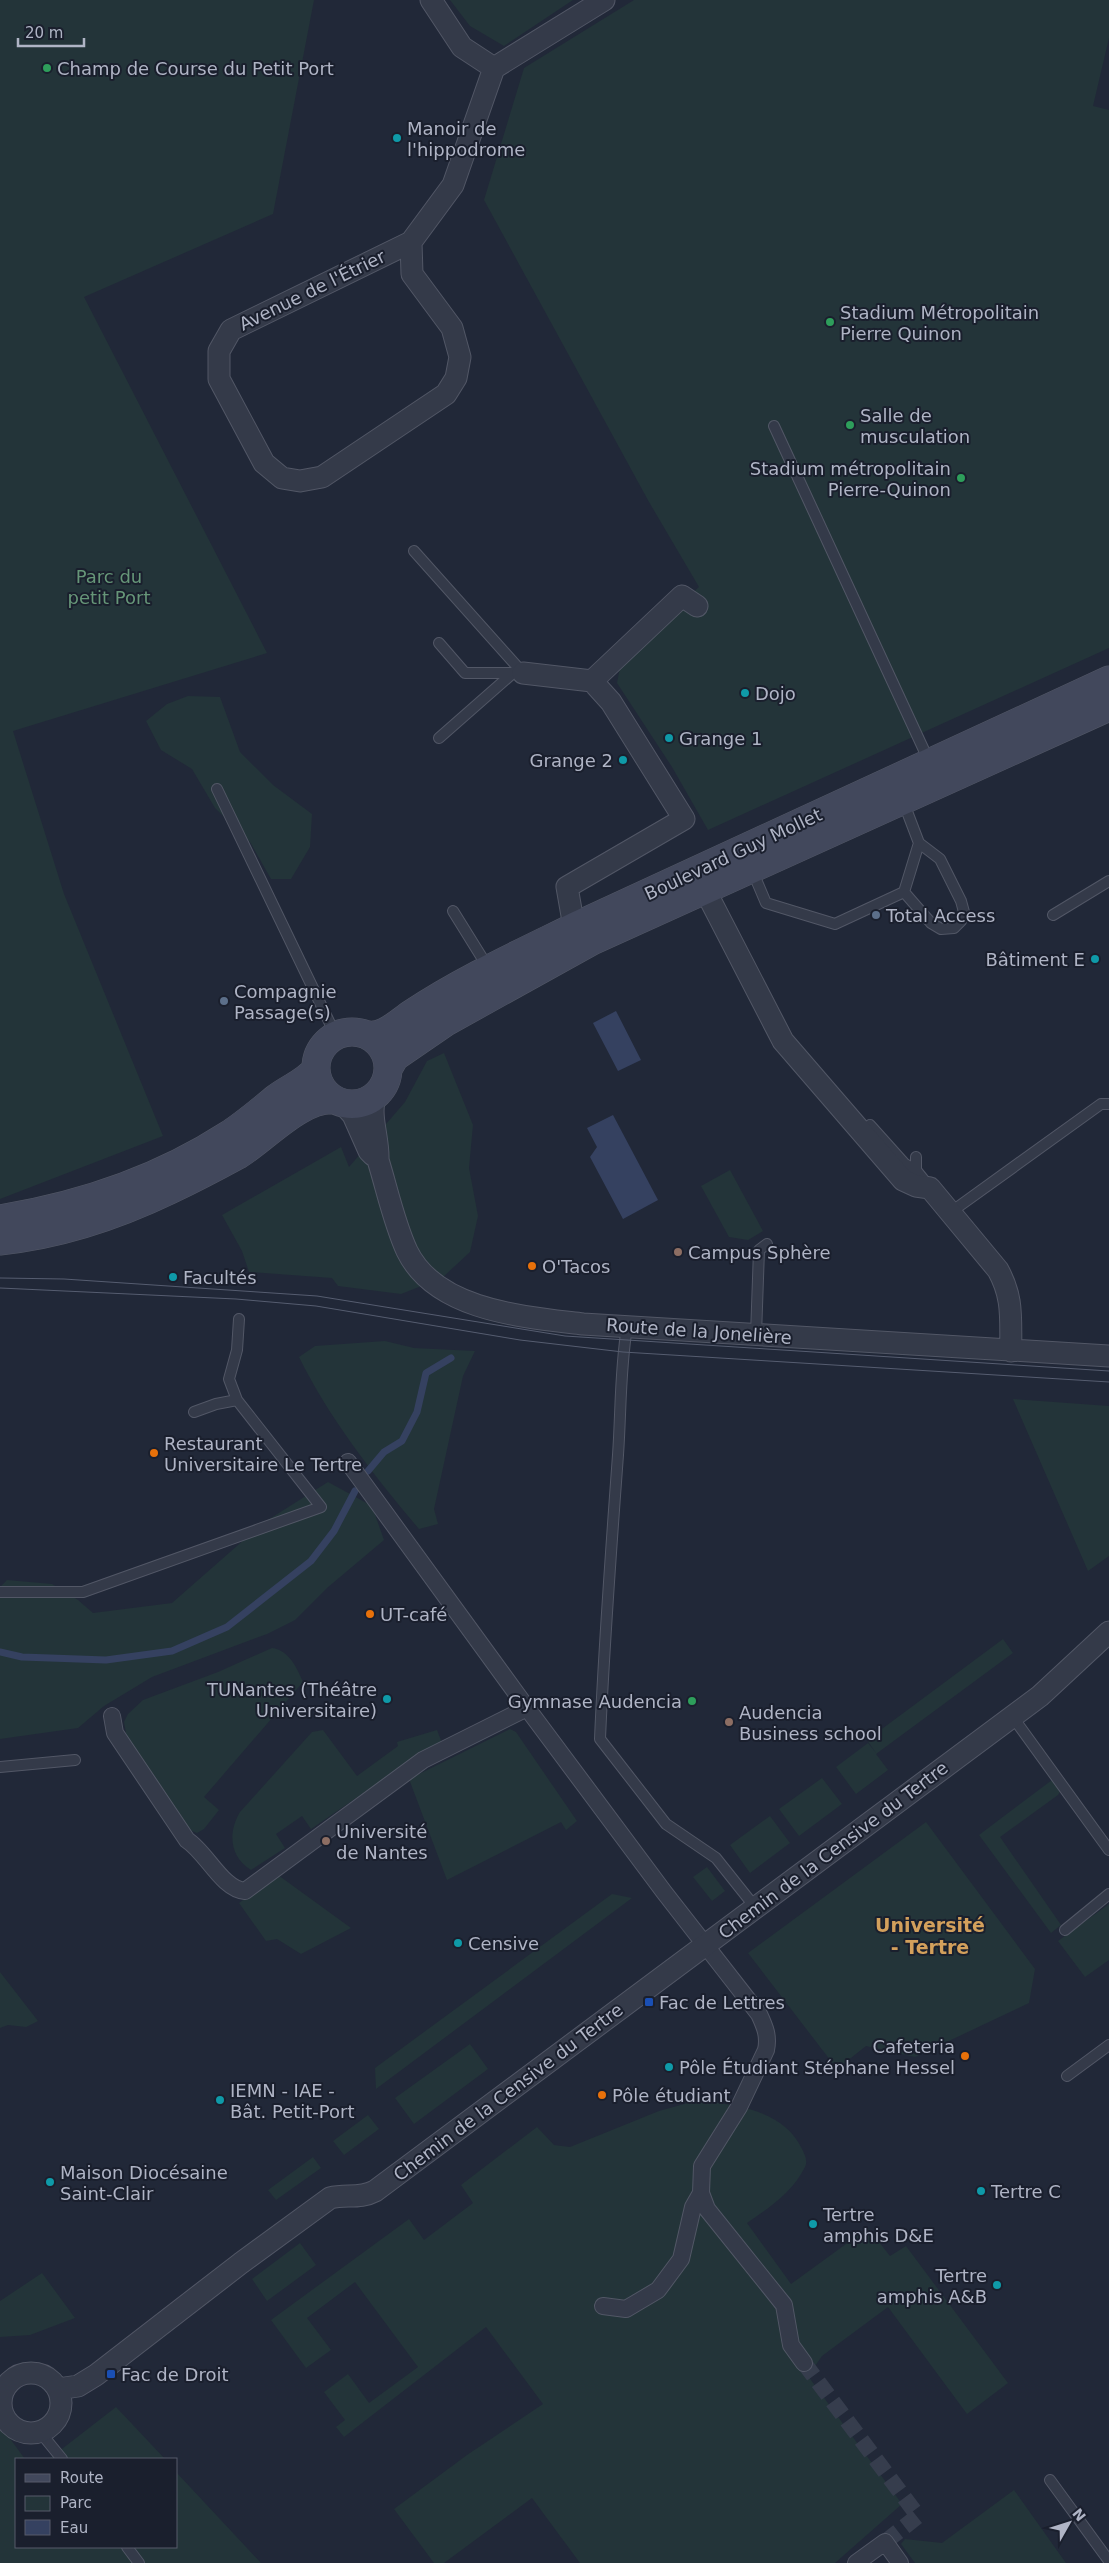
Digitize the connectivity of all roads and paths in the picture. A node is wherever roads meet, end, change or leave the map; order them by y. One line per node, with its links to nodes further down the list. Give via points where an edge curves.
1 (431, 0): 3 (street, via 462,47)
2 (604, 0): 3 (street)
3 (494, 68): 4 (street, Avenue de l'Étrier, via 453,185)
4 (412, 242): 4 (street, Avenue de l'Étrier, via 231,330 219,351 219,379 264,463 282,478 300,481 322,477 446,394 456,378 460,357 452,328 412,274)
5 (774, 426): 14 (lane)
6 (414, 552): 9 (lane)
7 (697, 606): 11 (street, via 682,596)
8 (439, 643): 9 (lane, via 465,673)
9 (518, 673): 11 (street); 13 (lane)
10 (1109, 680): 14 (main road, Boulevard Guy Mollet)
11 (592, 681): 24 (street, via 611,702 684,819 567,886)
12 (1109, 707): 16 (main road, Boulevard Guy Mollet)
13 (439, 738)
14 (930, 762): 24 (main road, Boulevard Guy Mollet)
15 (216, 789): 27 (lane)
16 (903, 800): 17 (lane); 18 (main road, Boulevard Guy Mollet)
17 (920, 843): 21 (lane); 21 (lane, via 940,859 962,901 964,912 961,921 954,928 941,929 931,923)
18 (752, 869): 20 (main road, Boulevard Guy Mollet); 21 (lane, via 766,903 835,924)
19 (1109, 881): 23 (lane)
20 (705, 890): 29 (main road, Boulevard Guy Mollet, via 592,941 518,980 432,1031 396,1057); 33 (street, via 783,1041)
21 (904, 892)
22 (453, 911): 25 (lane)
23 (1053, 914)
24 (574, 927): 25 (main road, Boulevard Guy Mollet)
25 (489, 970): 26 (main road, Boulevard Guy Mollet, via 385,1032 371,1036)
26 (364, 1034): 27 (main road, via 350,1032); 29 (main road, via 383,1050)
27 (336, 1036): 28 (main road, via 321,1050)
28 (316, 1069): 31 (main road, via 321,1087); 39 (main road, via 227,1136 174,1164 71,1204)
29 (388, 1069): 30 (main road)
30 (375, 1096): 31 (main road, via 359,1103); 35 (street, Route de la Jonelière, via 372,1112 379,1146)
31 (338, 1101): 35 (street, Route de la Jonelière, via 353,1115 369,1151); 40 (main road, via 317,1100 239,1154 139,1203 56,1233)
32 (1109, 1104): 38 (lane, via 1101,1104)
33 (866, 1128): 36 (lane); 37 (street, via 903,1180)
34 (916, 1157): 36 (lane)
35 (378, 1160): 43 (street, Route de la Jonelière, via 407,1250 416,1264 439,1286 473,1303 516,1316)
36 (916, 1170): 37 (lane)
37 (930, 1188): 38 (street)
38 (951, 1212): 45 (street, via 1005,1283 1012,1311)
39 (0, 1219)
40 (0, 1241)
41 (767, 1244): 44 (lane, via 759,1250)
42 (239, 1319): 47 (lane, via 237,1350 228,1379)
43 (627, 1327): 44 (street, Route de la Jonelière); 59 (lane, via 600,1739 666,1824 716,1858)
44 (756, 1335): 45 (street, Route de la Jonelière)
45 (1011, 1351): 46 (street, Route de la Jonelière)
46 (1109, 1356)
47 (237, 1400): 48 (lane); 50 (lane, via 321,1508 83,1592)
48 (194, 1412)
49 (348, 1462): 52 (street)
50 (0, 1592)
51 (1109, 1632): 54 (street, Chemin de la Censive du Tertre, via 1047,1690)
52 (527, 1708): 53 (street, via 423,1760 245,1891 230,1887 199,1848 187,1840 115,1733); 61 (street)
53 (112, 1716)
54 (1012, 1716): 57 (lane); 59 (street, Chemin de la Censive du Tertre)
55 (75, 1760): 56 (lane)
56 (0, 1766)
57 (1109, 1850)
58 (1109, 1894): 60 (lane)
59 (755, 1907): 61 (street, Chemin de la Censive du Tertre)
60 (1066, 1930)
61 (706, 1945): 64 (street, via 759,2014 766,2027 768,2042 739,2107 702,2166); 67 (street, Chemin de la Censive du Tertre, via 375,2191 355,2198 342,2195 330,2198 96,2375 78,2386)
62 (1109, 2045): 63 (lane)
63 (1067, 2076)
64 (701, 2193): 65 (street, via 693,2207 681,2259 658,2290 626,2309); 66 (street, via 707,2209 784,2305 791,2344)
65 (603, 2306)
66 (804, 2363)
67 (58, 2389): 68 (street, via 42,2375 28,2373 9,2382); 69 (street, via 61,2404 58,2418)
68 (1, 2395): 69 (street, via 1,2411 9,2424 22,2432)
69 (40, 2432): 70 (lane)
70 (61, 2458)
71 (1050, 2480): 73 (lane)
72 (128, 2548): 74 (lane)
73 (1109, 2561)
74 (139, 2563)
75 (856, 2563): 76 (street, via 885,2542)
76 (900, 2563)

